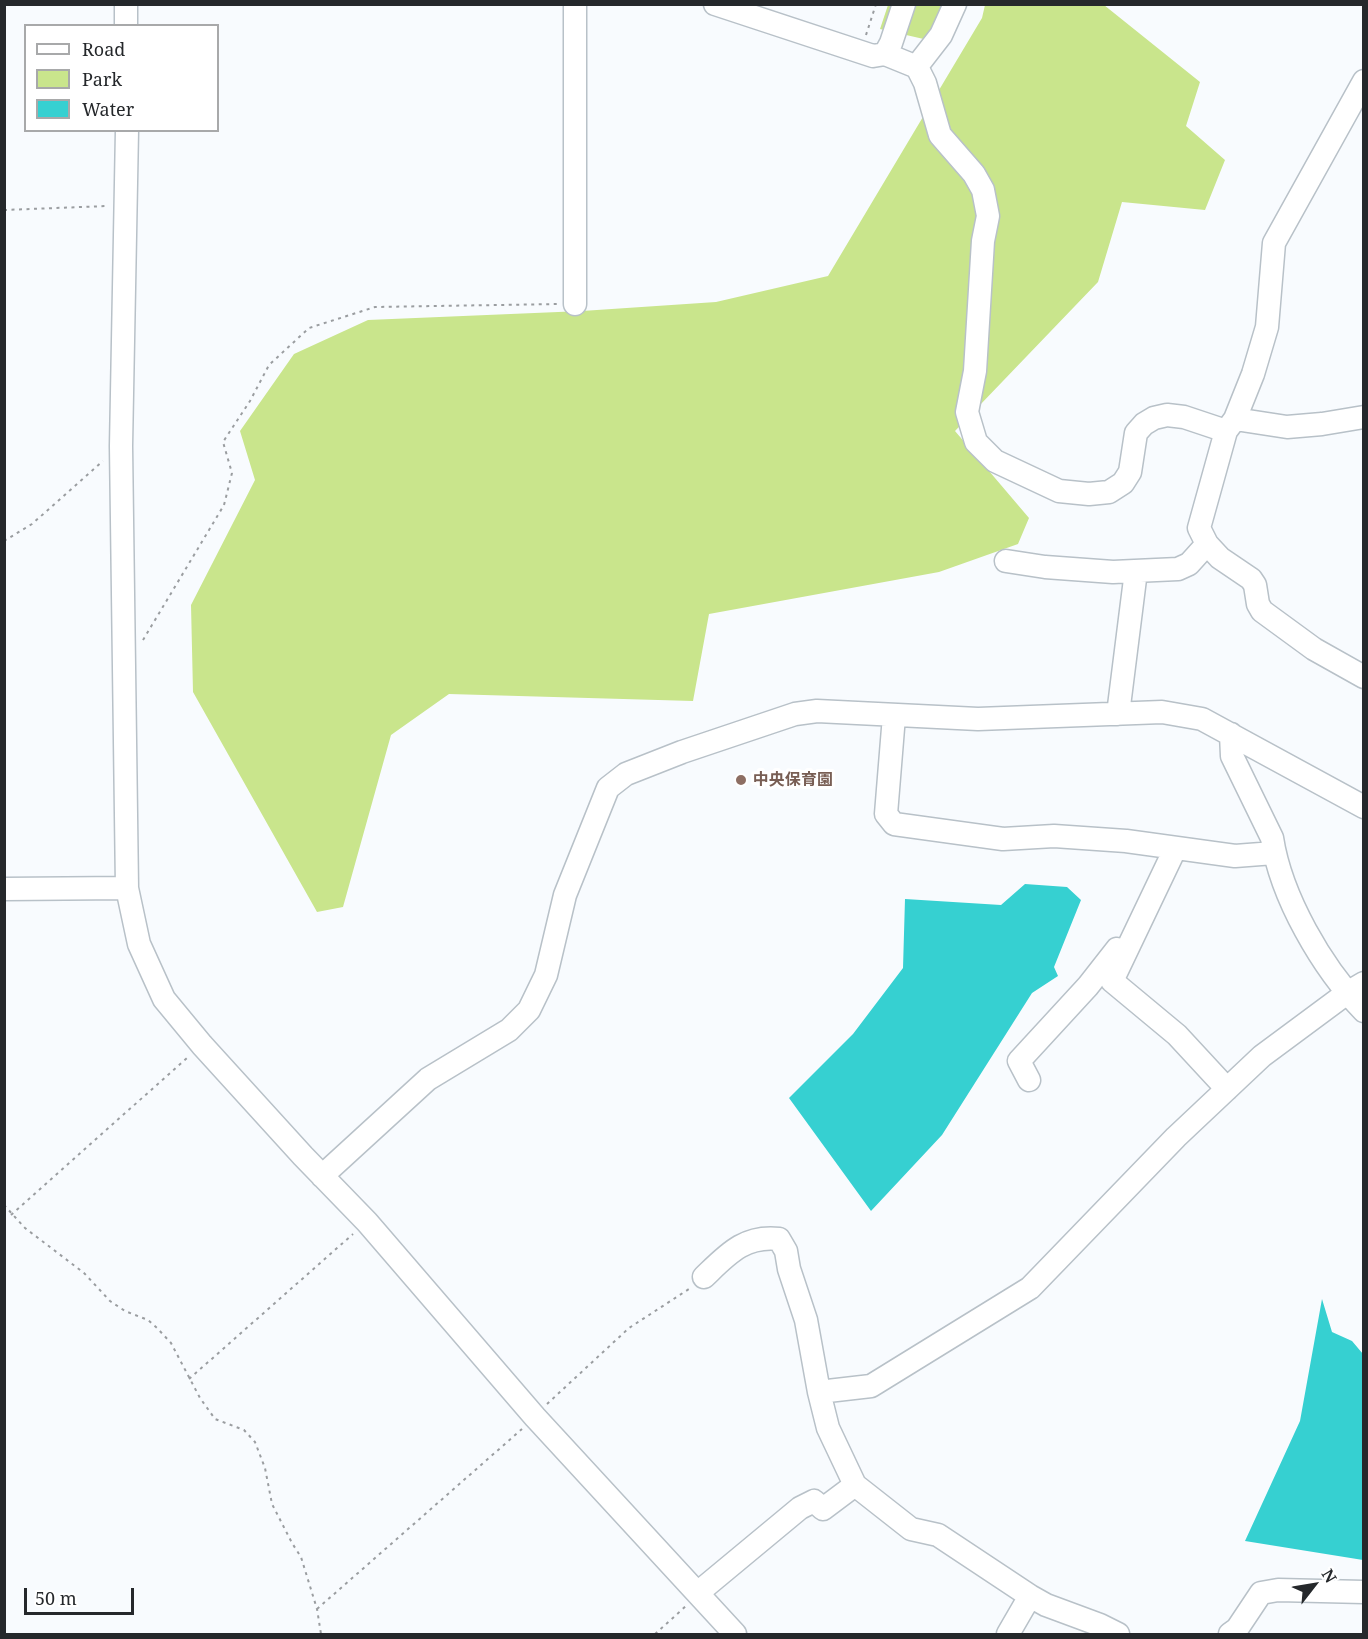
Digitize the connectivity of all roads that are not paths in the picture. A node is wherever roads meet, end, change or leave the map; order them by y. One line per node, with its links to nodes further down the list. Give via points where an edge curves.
1 (126, 4): 6 (street)
2 (575, 4): 11 (street)
3 (714, 4): 7 (street, via 873,56)
4 (903, 4): 7 (street)
5 (955, 4): 8 (street, via 941,35)
6 (126, 24)
7 (885, 54): 8 (street)
8 (917, 66): 13 (street, via 940,135 974,174 983,190 988,216 975,370 967,412 976,442 995,461 1059,491 1089,494 1109,492 1123,483 1130,472 1136,433 1154,418 1167,415)
9 (1364, 81): 13 (street, via 1274,243 1267,327)
10 (126, 132): 24 (street, via 122,446)
11 (576, 304)
12 (1364, 417): 13 (street, via 1287,427)
13 (1231, 425): 14 (street, via 1201,518 1200,528)
14 (1207, 544): 16 (street, via 1189,564 1178,569); 17 (street, via 1251,579 1262,611 1314,649)
15 (1006, 561): 16 (street, via 1056,568)
16 (1136, 571): 18 (street)
17 (1364, 677)
18 (1118, 714): 19 (street, via 978,720); 20 (street, via 1162,712 1202,719)
19 (894, 716): 22 (street, via 886,814 894,824 1003,839 1054,836); 31 (street, via 817,711 795,714 663,759 626,774 608,788 565,895 546,975 529,1010 509,1030 428,1079)
20 (1231, 734): 21 (street); 23 (street, via 1232,756 1272,838)
21 (1364, 807)
22 (1175, 849): 23 (street, via 1235,856); 26 (street)
23 (1274, 853): 27 (street, via 1296,909 1323,961)
24 (127, 888): 25 (street); 31 (street, via 139,944 164,999)
25 (4, 889)
26 (1140, 923): 29 (street, via 1019,1061); 30 (street, via 1112,981 1177,1035)
27 (1355, 988): 28 (street); 30 (street, via 1262,1056)
28 (1364, 1011)
29 (1029, 1080)
30 (1227, 1089): 33 (street, via 1030,1288 871,1386)
31 (322, 1176): 36 (street, via 368,1222 535,1417)
32 (704, 1277): 33 (street, via 732,1250 753,1240 779,1239 806,1320)
33 (819, 1392): 34 (street, via 828,1428)
34 (855, 1485): 36 (street, via 823,1509 814,1501 800,1508); 37 (street, via 911,1529 938,1534)
35 (1364, 1592): 41 (street, via 1261,1593)
36 (699, 1595): 38 (street)
37 (1030, 1596): 39 (street); 40 (street)
38 (735, 1635)
39 (1008, 1635)
40 (1118, 1635)
41 (1230, 1635)

